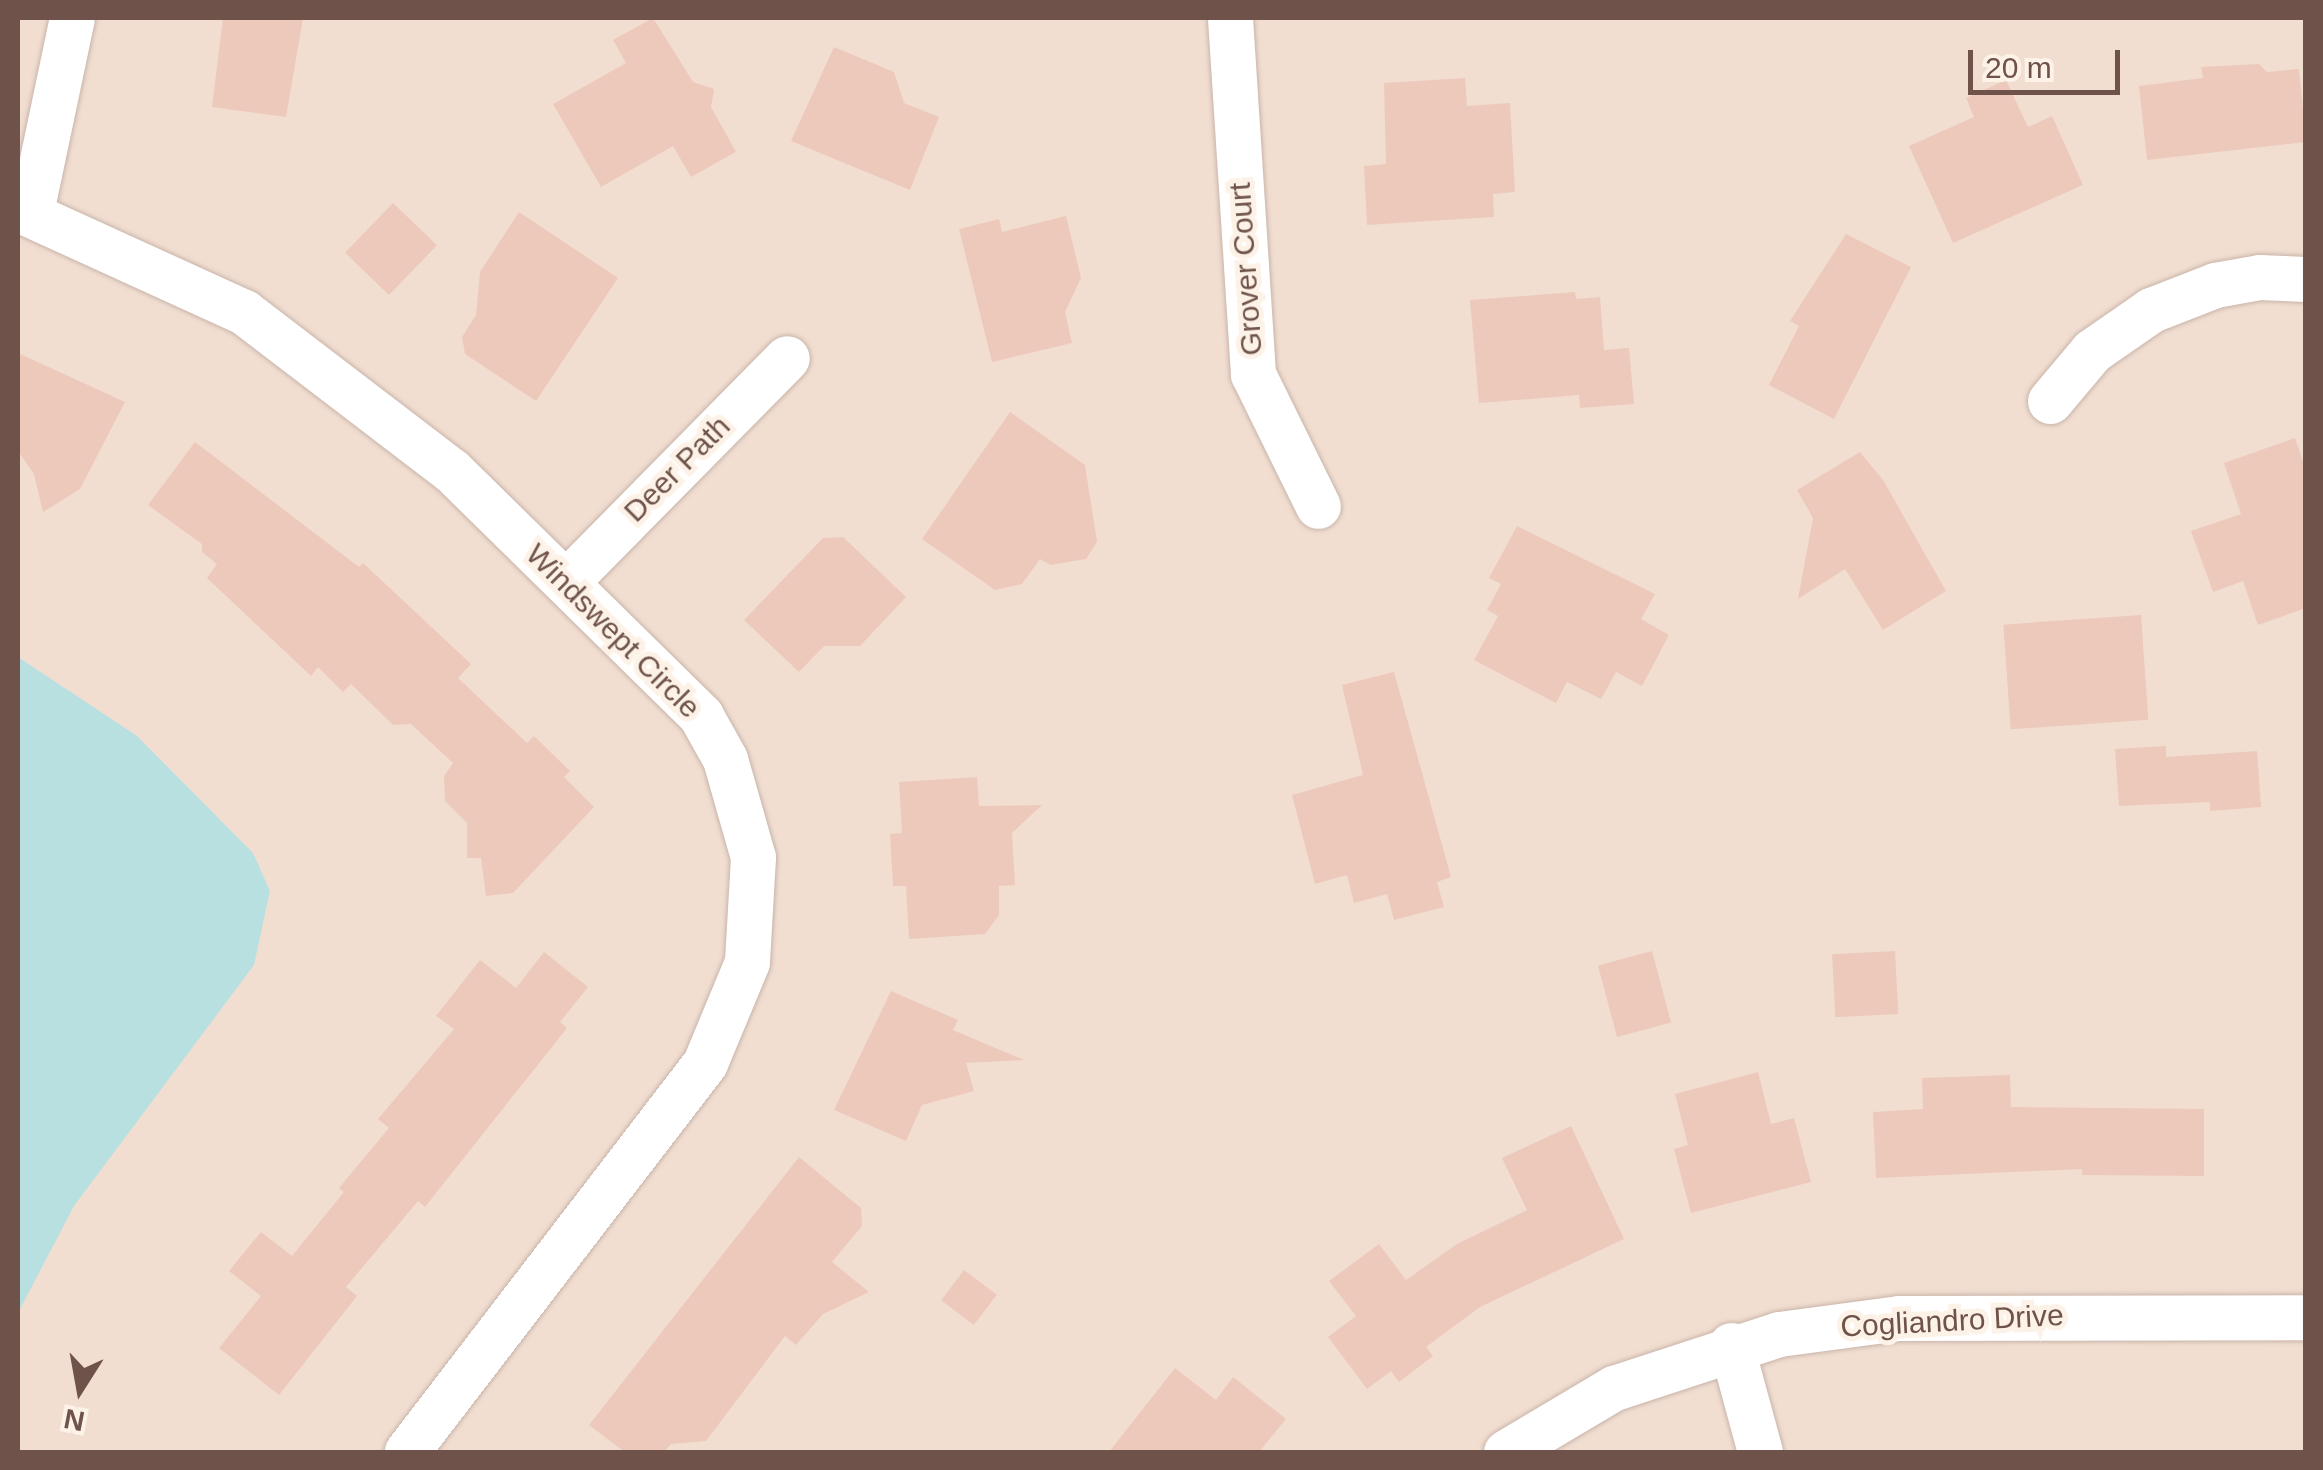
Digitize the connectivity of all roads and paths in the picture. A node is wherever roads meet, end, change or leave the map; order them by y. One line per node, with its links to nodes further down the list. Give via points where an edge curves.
1 (72, 18): 3 (street)
2 (1230, 18): 7 (street, Grover Court, via 1253,374)
3 (24, 210): 8 (street, Windswept Circle, via 244,312 451,470)
4 (2306, 279): 6 (street, via 2215,284 2151,310 2092,351)
5 (787, 358): 8 (street, Deer Path)
6 (2050, 401)
7 (1318, 506)
8 (567, 581): 11 (street, Windswept Circle, via 701,716 725,759 753,857 747,962 705,1063)
9 (2306, 1318): 10 (street, Cogliandro Drive, via 1899,1318)
10 (1731, 1346): 12 (street, Cogliandro Drive, via 1614,1388); 13 (street)
11 (407, 1452)
12 (1506, 1452)
13 (1760, 1452)

